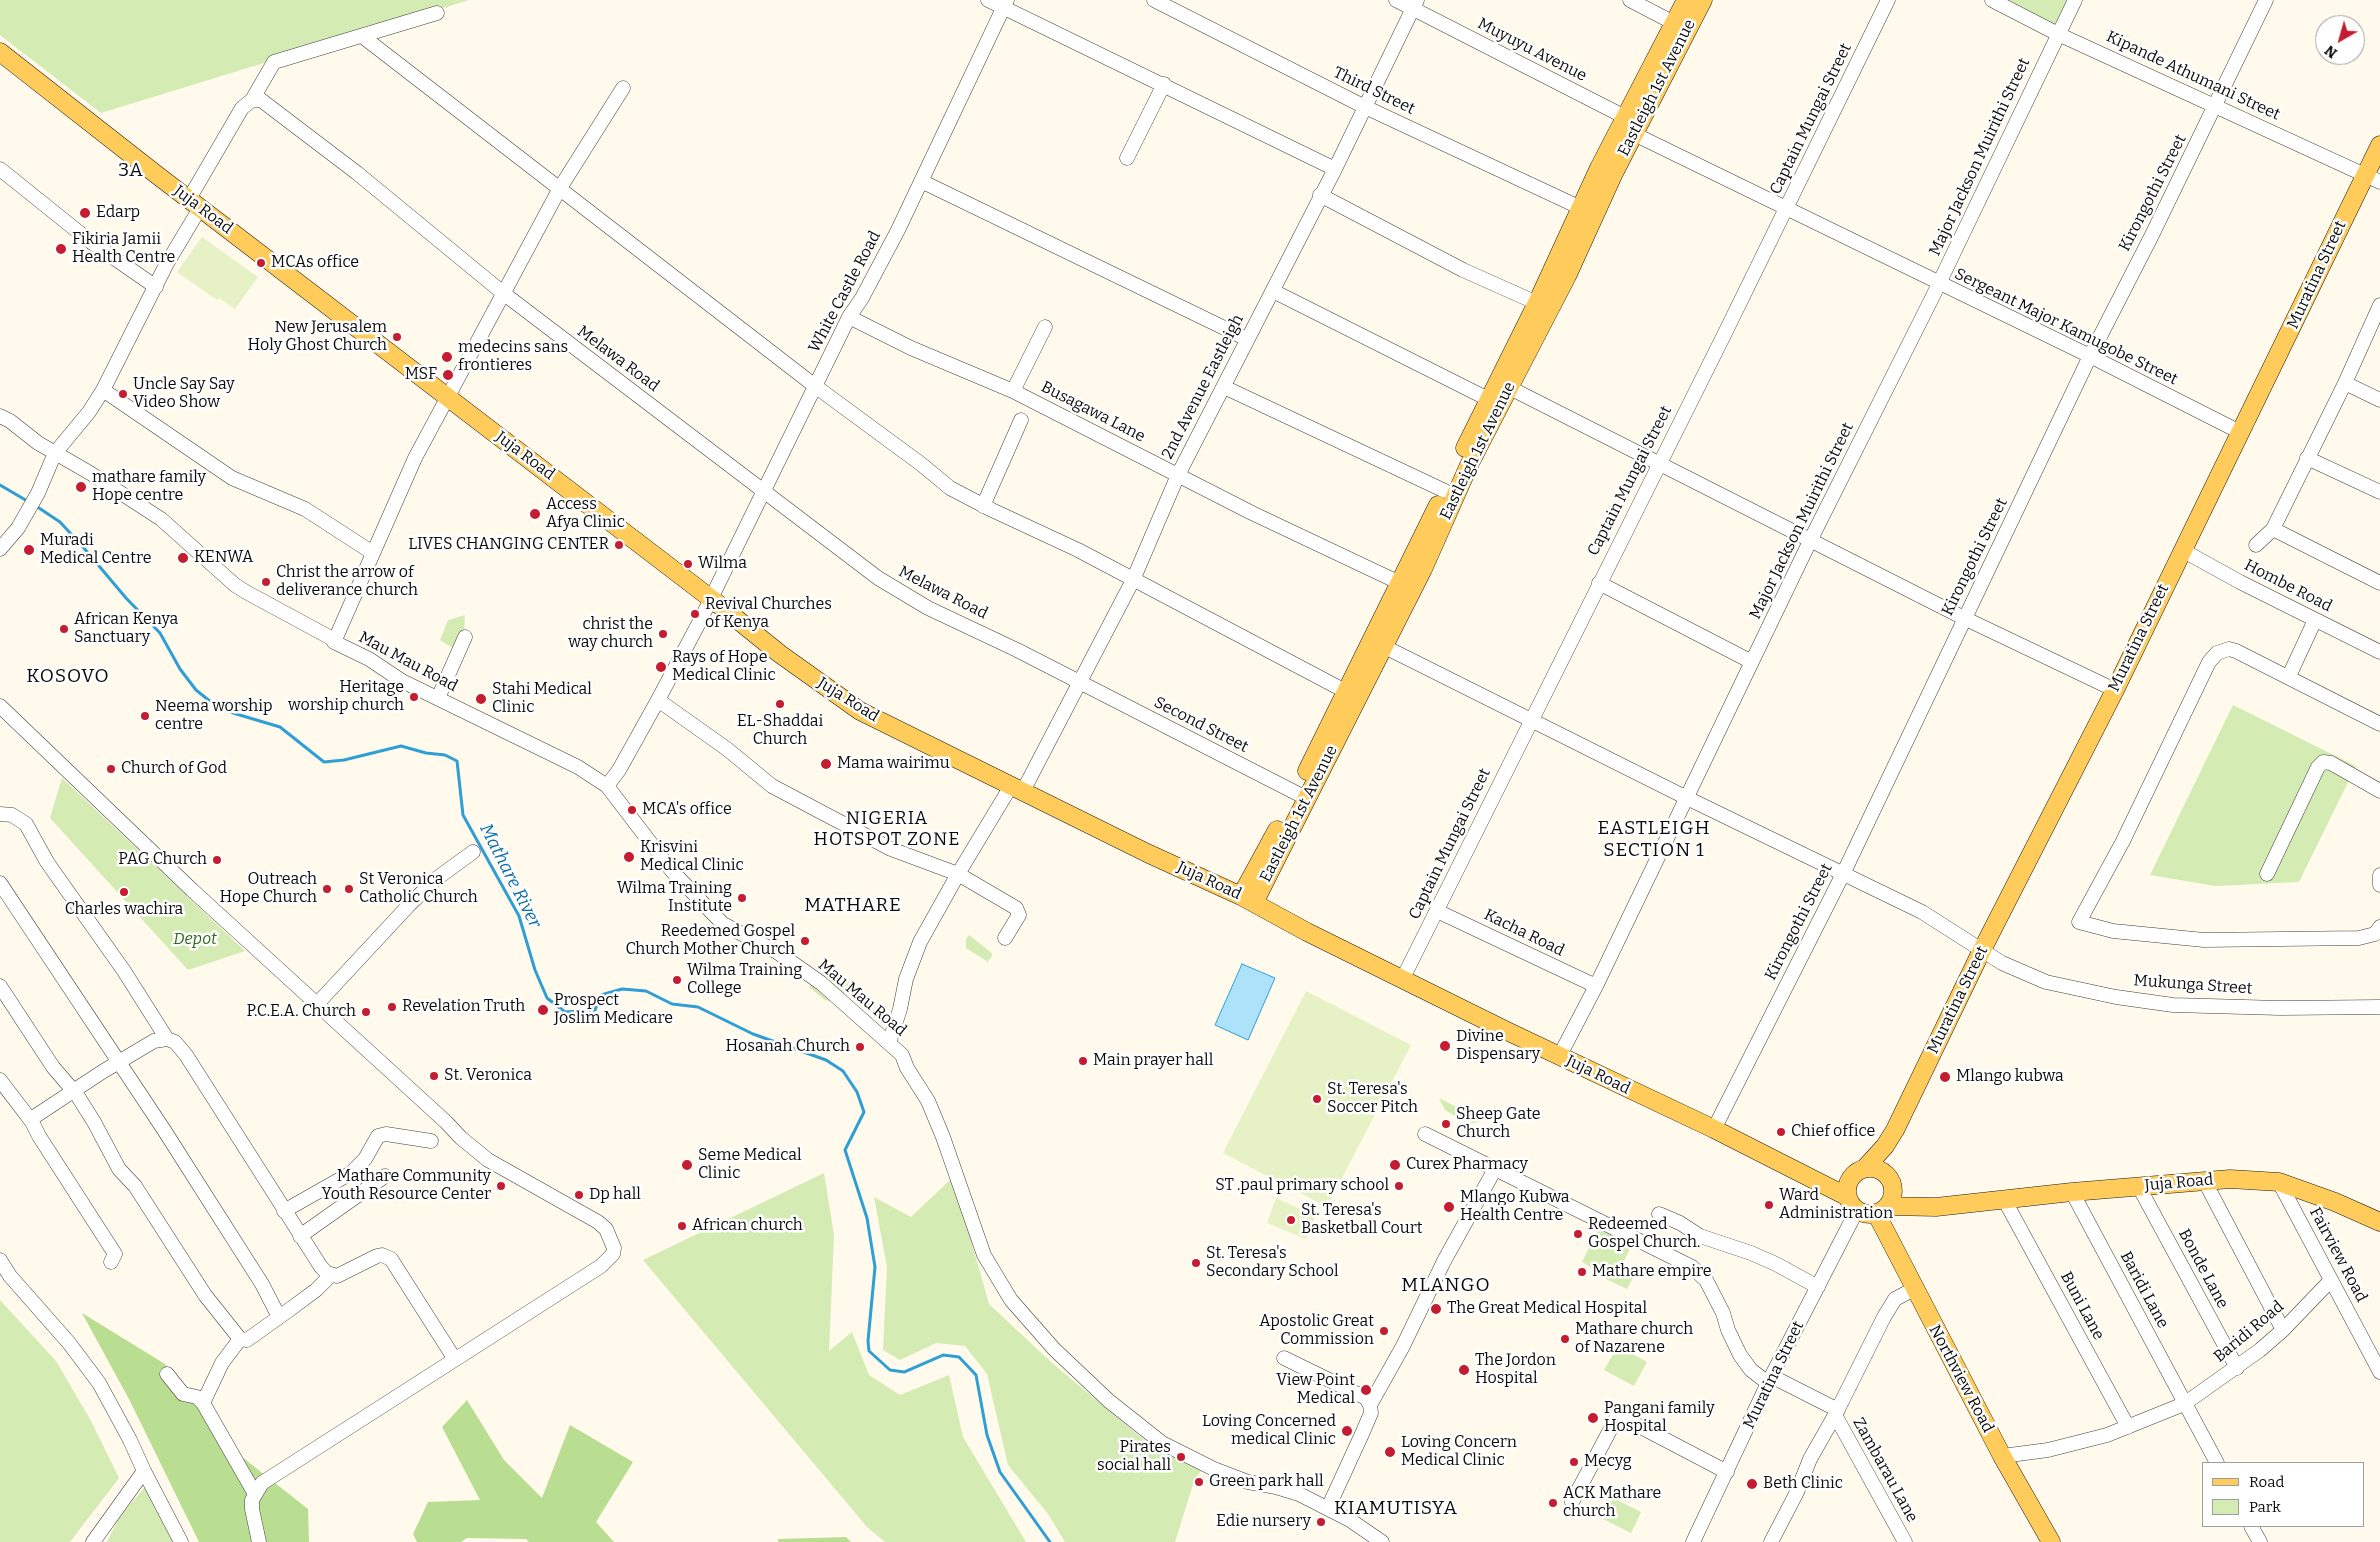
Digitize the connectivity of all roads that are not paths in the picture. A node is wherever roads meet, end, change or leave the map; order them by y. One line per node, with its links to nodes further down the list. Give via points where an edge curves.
1 (988, 0): 11 (street)
2 (1154, 0): 21 (street, Third Street)
3 (1396, 0): 12 (street, Muyuyu Avenue)
4 (1630, 0): 14 (street)
5 (1686, 0): 14 (main road, Eastleigh 1st Avenue)
6 (1703, 0): 24 (main road, Eastleigh 1st Avenue)
7 (1888, 0): 35 (street, Captain Mungai Street)
8 (1992, 0): 15 (street, Kipande Athumani Street)
9 (2075, 0): 15 (street, Major Jackson Muirithi Street)
10 (2266, 0): 22 (street, Kirongothi Street)
11 (1005, 3): 18 (street); 30 (street, White Castle Road)
12 (1415, 4): 21 (street, 2nd Avenue Eastleigh); 23 (street, Muyuyu Avenue)
13 (437, 13): 16 (street)
14 (1674, 23): 23 (main road, Eastleigh 1st Avenue)
15 (2058, 34): 22 (street, Kipande Athumani Street); 36 (street, Major Jackson Muirithi Street)
16 (362, 36): 20 (street, via 274,62); 31 (street)
17 (0, 52): 33 (main road, Juja Road)
18 (1164, 84): 26 (street); 28 (street)
19 (624, 88): 31 (street)
20 (252, 100): 33 (street, via 242,108); 39 (street, Melawa Road, via 261,100 326,150)
21 (1365, 106): 28 (street, 2nd Avenue Eastleigh); 34 (street, Third Street)
22 (2216, 106): 29 (street, Kipande Athumani Street); 45 (street, Kirongothi Street)
23 (1625, 117): 34 (main road, Eastleigh 1st Avenue)
24 (1634, 134): 35 (street, Sergeant Major Kamugobe Street); 49 (main road, Eastleigh 1st Avenue, via 1568,276)
25 (2380, 145): 29 (main road, Muratina Street)
26 (1127, 158)
27 (0, 169): 37 (street, via 91,242)
28 (1335, 169): 32 (street, 2nd Avenue Eastleigh)
29 (2372, 178): 57 (main road, Muratina Street)
30 (921, 181): 42 (street, White Castle Road, via 894,239); 44 (street)
31 (560, 188): 39 (street); 47 (street)
32 (1320, 195): 38 (street, 2nd Avenue Eastleigh); 40 (street, via 1425,251)
33 (195, 203): 37 (street); 52 (main road, Juja Road)
34 (1581, 208): 40 (main road, Eastleigh 1st Avenue)
35 (1786, 210): 36 (street, Sergeant Major Kamugobe Street); 60 (street, Captain Mungai Street)
36 (1939, 284): 45 (street, Sergeant Major Kamugobe Street); 67 (street, Major Jackson Muirithi Street)
37 (156, 287): 50 (street)
38 (1273, 291): 44 (street, 2nd Avenue Eastleigh); 53 (street)
39 (503, 294): 52 (street); 62 (street, Melawa Road)
40 (1538, 303): 53 (main road, Eastleigh 1st Avenue)
41 (2380, 305): 46 (street)
42 (848, 317): 47 (street, White Castle Road); 51 (street, Busagawa Lane)
43 (1045, 327): 51 (street)
44 (1248, 339): 48 (street, 2nd Avenue Eastleigh)
45 (2090, 356): 57 (street, Sergeant Major Kamugobe Street); 77 (street, Kirongothi Street)
46 (2345, 383): 54 (street); 59 (street)
47 (815, 386): 62 (street, White Castle Road); 65 (street, via 950,488)
48 (1224, 387): 61 (street, 2nd Avenue Eastleigh); 63 (street)
49 (1508, 387): 60 (street); 81 (main road, Eastleigh 1st Avenue, via 1423,568)
50 (104, 390): 58 (street); 71 (street, via 232,478 305,509)
51 (1013, 391): 61 (street, Busagawa Lane)
52 (448, 398): 71 (street, via 400,488); 76 (main road, Juja Road)
53 (1488, 400): 63 (main road, Eastleigh 1st Avenue)
54 (2380, 400)
55 (0, 416): 58 (street, Mau Mau Road)
56 (1021, 420): 65 (street)
57 (2240, 432): 70 (main road, Muratina Street)
58 (56, 452): 69 (street, via 18,528); 80 (street, Mau Mau Road, via 161,518 235,585)
59 (2307, 458): 64 (street); 66 (street)
60 (1658, 463): 67 (street); 74 (street, Captain Mungai Street)
61 (1178, 475): 72 (street, 2nd Avenue Eastleigh); 73 (street, Busagawa Lane)
62 (763, 491): 76 (street, White Castle Road); 85 (street, Melawa Road, via 905,596)
63 (1445, 491): 73 (main road, Eastleigh 1st Avenue)
64 (2380, 492)
65 (983, 506): 72 (street, via 1078,550)
66 (2273, 529): 68 (street); 75 (street)
67 (1811, 539): 77 (street); 83 (street, Major Jackson Muirithi Street)
68 (2256, 545)
69 (0, 549)
70 (2182, 550): 78 (street, Hombe Road); 86 (main road, Muratina Street)
71 (373, 554): 80 (street)
72 (1133, 580): 85 (street, 2nd Avenue Eastleigh); 87 (street)
73 (1400, 583): 81 (main road, Eastleigh 1st Avenue)
74 (1599, 583): 83 (street); 91 (street, Captain Mungai Street)
75 (2380, 583)
76 (710, 598): 89 (street, White Castle Road); 94 (main road, Juja Road, via 805,673 860,711)
77 (1964, 618): 86 (street); 101 (street, Kirongothi Street)
78 (2315, 620): 82 (street, Hombe Road); 84 (street)
79 (465, 637): 88 (street)
80 (334, 642): 88 (street, Mau Mau Road)
81 (1378, 644): 87 (main road, Eastleigh 1st Avenue); 91 (street, Mukunga Street); 96 (main road, Eastleigh 1st Avenue)
82 (2380, 652)
83 (1752, 662): 97 (street, Major Jackson Muirithi Street)
84 (2289, 676): 92 (street); 112 (street, via 2229,649 2213,656 2123,841 2079,922 2113,931 2204,940 2359,938 2375,934)
85 (1080, 684): 94 (street, 2nd Avenue Eastleigh); 96 (street, Second Street)
86 (2115, 690): 114 (main road, Muratina Street)
87 (1345, 691): 96 (main road, Eastleigh 1st Avenue)
88 (438, 698): 93 (street, Mau Mau Road, via 578,767)
89 (658, 700): 93 (street, White Castle Road); 102 (street, via 779,790 891,848)
90 (0, 706): 118 (street, via 192,890)
91 (1532, 720): 97 (street, Mukunga Street); 110 (street, Captain Mungai Street)
92 (2380, 724)
93 (607, 786): 121 (street, Mau Mau Road, via 672,871 723,924 777,952 821,983)
94 (1017, 789): 102 (street, 2nd Avenue Eastleigh); 105 (main road, Juja Road, via 1147,854)
95 (2380, 791): 103 (street, via 2331,763 2323,762)
96 (1301, 796): 100 (main road, Eastleigh 1st Avenue)
97 (1687, 798): 101 (street, Mukunga Street); 117 (street, Major Jackson Muirithi Street)
98 (0, 814): 120 (street, via 12,815 26,824 47,862)
99 (473, 852): 118 (street, via 405,909)
100 (1263, 870): 105 (main road, via 1232,883); 109 (main road, Eastleigh 1st Avenue); 111 (main road)
101 (1844, 872): 114 (street, Mukunga Street, via 1922,912); 127 (street, Kirongothi Street)
102 (958, 874): 113 (street, via 1019,912); 121 (street, 2nd Avenue Eastleigh, via 911,964)
103 (2267, 874)
104 (2380, 875): 106 (street)
105 (1201, 877): 109 (main road, Juja Road)
106 (2380, 881): 108 (street)
107 (0, 883): 123 (street)
108 (2380, 885)
109 (1247, 900): 111 (main road, Juja Road)
110 (1437, 911): 115 (street, Captain Mungai Street); 117 (street, Kacha Road)
111 (1280, 918): 115 (main road, Juja Road)
112 (2380, 927)
113 (1005, 938)
114 (1982, 950): 119 (street, Mukunga Street, via 2017,971 2046,982 2116,997 2173,1005); 128 (main road, Muratina Street)
115 (1403, 978): 122 (main road, Juja Road)
116 (0, 986): 125 (street)
117 (1596, 986): 122 (street, Major Jackson Muirithi Street)
118 (317, 1004): 156 (street, via 488,1160 588,1215 606,1228 614,1248 613,1254 601,1266)
119 (2380, 1007)
120 (166, 1038): 123 (street, via 154,1041); 143 (street, via 175,1042 186,1055)
121 (889, 1042): 173 (street, Mau Mau Road, via 902,1055 928,1100 984,1255 1011,1300 1054,1349 1109,1401 1162,1443 1214,1469 1248,1482 1299,1494)
122 (1559, 1057): 127 (main road, Juja Road)
123 (119, 1062): 125 (street); 153 (street, via 262,1284)
124 (0, 1080): 126 (street)
125 (72, 1091): 126 (street, via 34,1117); 155 (street, via 94,1122 119,1169 135,1186 205,1295)
126 (32, 1122): 148 (street, via 115,1254)
127 (1714, 1129): 139 (main road, Juja Road, via 1803,1175)
128 (1895, 1130): 131 (main road, Muratina Street); 135 (main road, Muratina Street, via 1888,1155)
129 (1425, 1134): 132 (street)
130 (431, 1141): 143 (street, via 386,1134 378,1136 365,1159 351,1173)
131 (1865, 1168): 135 (main road, via 1880,1170); 139 (main road, via 1854,1175)
132 (1495, 1169): 161 (street, via 1692,1267 1706,1280 1740,1355 1751,1370); 164 (street)
133 (385, 1176): 146 (street)
134 (2204, 1180): 136 (main road, Juja Road); 137 (main road, Juja Road); 154 (street)
135 (1889, 1181): 141 (main road, Juja Road, via 1916,1197); 142 (main road, via 1893,1194)
136 (2279, 1182): 145 (main road, Juja Road); 150 (street, Fairview Road)
137 (2139, 1187): 138 (main road, Juja Road); 158 (street, Bonde Lane)
138 (2072, 1192): 140 (main road, Juja Road); 163 (street, Baridi Lane)
139 (1852, 1196): 142 (main road, via 1863,1213); 151 (street, Muratina Street)
140 (2005, 1201): 141 (main road, Juja Road); 166 (street, Buni Lane)
141 (1971, 1204): 142 (main road, Juja Road)
142 (1881, 1210): 152 (main road, Northview Road)
143 (284, 1211): 146 (street)
144 (1660, 1214): 151 (street, via 1700,1236 1776,1264)
145 (2380, 1222)
146 (300, 1236): 149 (street, via 321,1267)
147 (0, 1260): 169 (street, via 99,1384)
148 (111, 1262)
149 (331, 1275): 153 (street); 156 (street, via 343,1274 382,1255 391,1259)
150 (2331, 1280): 154 (street, Baridi Road); 159 (street, Fairview Road)
151 (1818, 1287): 161 (street, Muratina Street)
152 (1914, 1289): 165 (street, via 1895,1299 1890,1306); 167 (main road, Northview Road)
153 (279, 1317): 155 (street, via 247,1340)
154 (2283, 1330): 158 (street, Baridi Road)
155 (240, 1339): 162 (street, via 222,1363)
156 (454, 1358): 171 (street, via 262,1483)
157 (1284, 1358): 164 (street, via 1366,1398)
158 (2237, 1368): 163 (street, Baridi Road)
159 (2380, 1371)
160 (166, 1374): 162 (street, via 183,1394 197,1397)
161 (1771, 1380): 165 (street); 170 (street, Muratina Street)
162 (203, 1403): 171 (street)
163 (2184, 1404): 166 (street, Baridi Road); 168 (street, Baridi Lane)
164 (1370, 1405): 173 (street, via 1371,1413)
165 (1836, 1412): 180 (street); 181 (street, Zambarau Lane)
166 (2128, 1428): 167 (street, Baridi Road, via 2074,1444)
167 (2002, 1456): 182 (main road, Northview Road)
168 (2216, 1462)
169 (144, 1471): 175 (street); 176 (street)
170 (1727, 1472): 172 (street, via 1618,1415); 179 (street, Muratina Street)
171 (255, 1494): 177 (street, via 252,1509)
172 (1572, 1502)
173 (1328, 1508): 178 (street, Mau Mau Road)
174 (2252, 1527): 183 (street)
175 (92, 1542)
176 (182, 1542)
177 (259, 1542)
178 (1382, 1542)
179 (1693, 1542)
180 (1771, 1542)
181 (1905, 1542)
182 (2051, 1542)
183 (2260, 1542)

